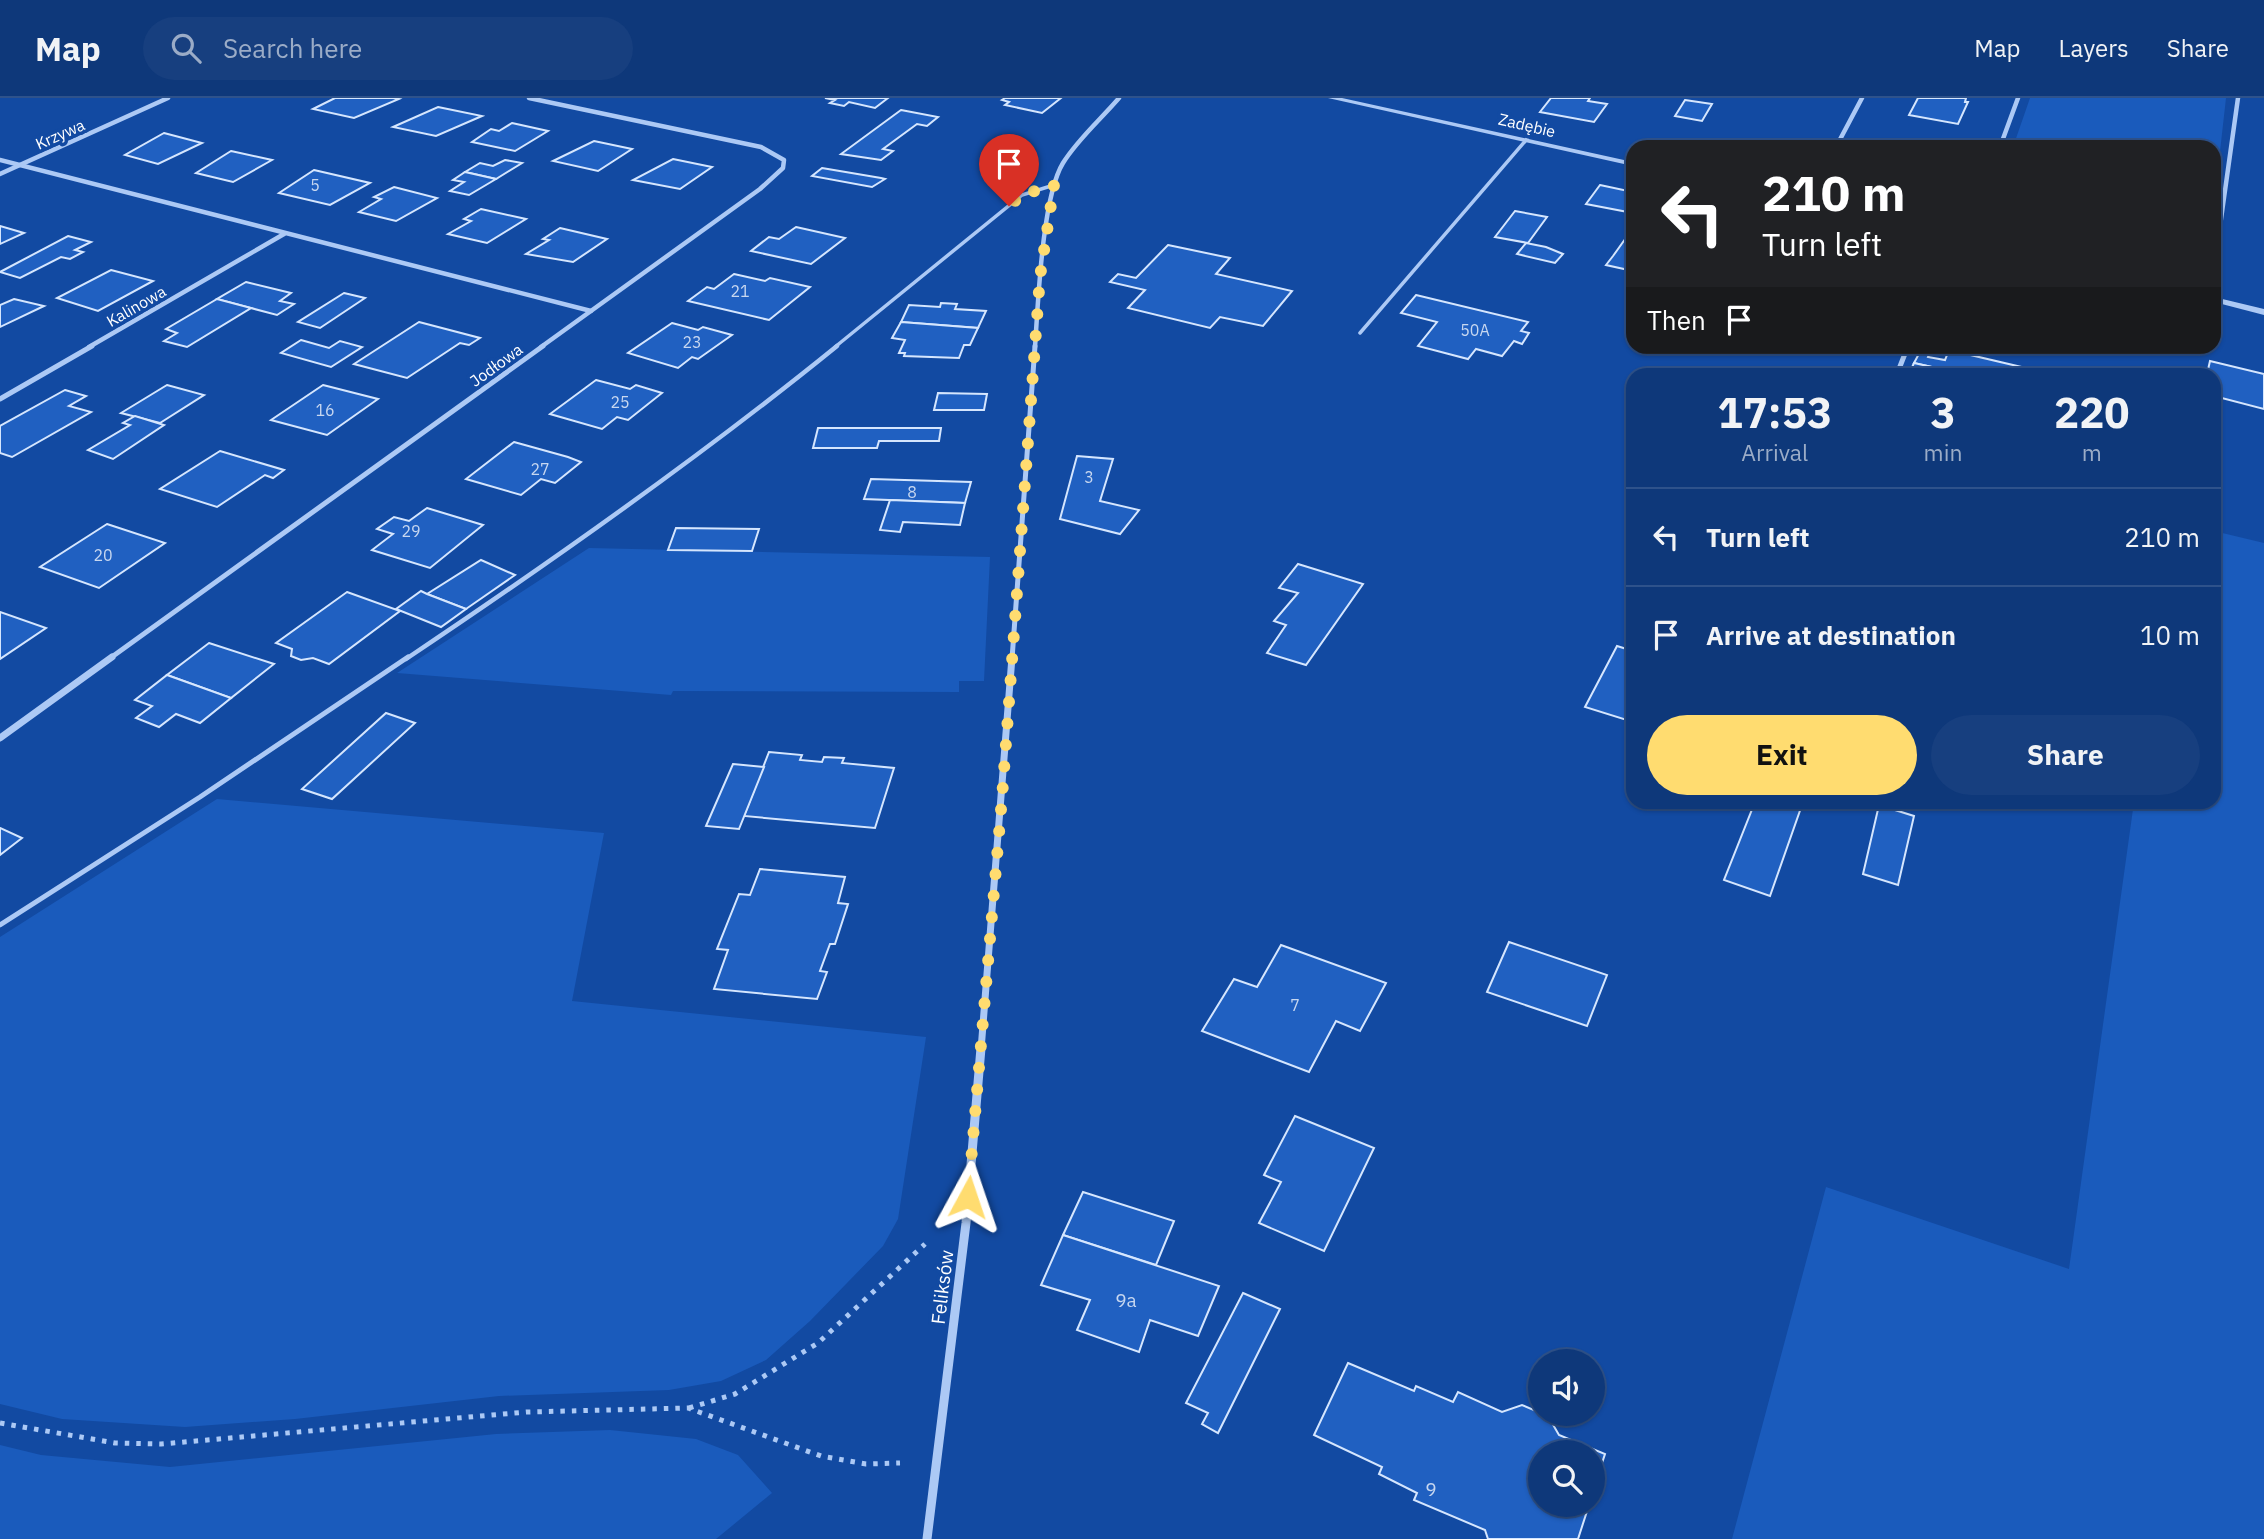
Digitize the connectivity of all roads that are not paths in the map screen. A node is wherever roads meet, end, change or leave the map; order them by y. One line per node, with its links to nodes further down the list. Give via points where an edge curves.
1 (168, 98): 13 (street, Krzywa)
2 (529, 98): 19 (street, Jodłowa, via 761,147 784,160 783,168 760,189)
3 (1119, 98): 15 (street, Feliksów, via 1063,163)
4 (1332, 98): 8 (street, Zadębie)
5 (1862, 98): 9 (street)
6 (2018, 98): 10 (street)
7 (2238, 98): 16 (street)
8 (1527, 139): 12 (street, Zadębie); 21 (lane)
9 (1840, 140)
10 (2003, 140)
11 (0, 160): 13 (street)
12 (1626, 162)
13 (20, 165): 14 (street, Krzywa); 17 (street)
14 (0, 174)
15 (1054, 185): 24 (lane, via 1022,195 748,418 566,552); 25 (street, Feliksów, via 1040,277 1003,797 966,1223)
16 (2221, 220)
17 (284, 234): 19 (street); 22 (street, Kalinowa)
18 (2221, 302): 20 (street)
19 (591, 311): 23 (street, Jodłowa)
20 (2264, 312)
21 (1360, 332)
22 (0, 399)
23 (0, 738)
24 (0, 925)
25 (927, 1539)

